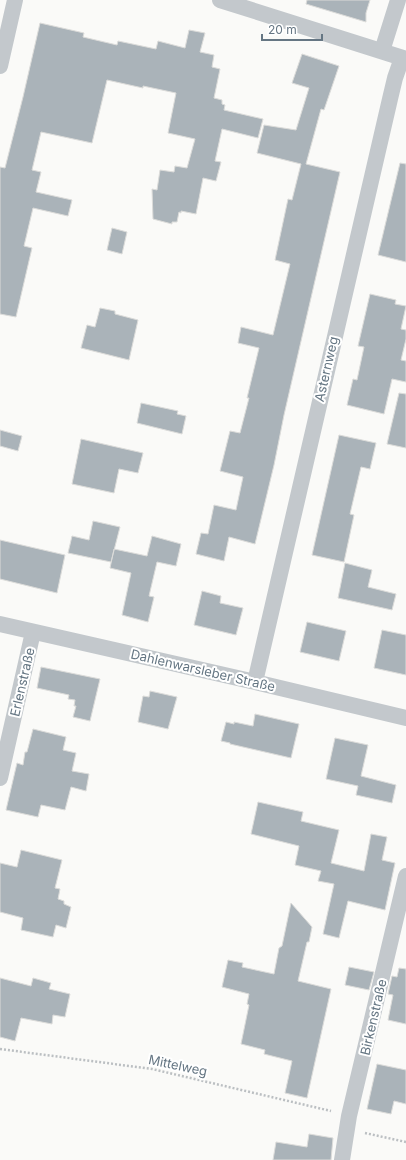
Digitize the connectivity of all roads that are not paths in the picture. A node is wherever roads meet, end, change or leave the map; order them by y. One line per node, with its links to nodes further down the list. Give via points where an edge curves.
1 (15, 0): 6 (street)
2 (220, 0): 4 (street)
3 (398, 0): 4 (street)
4 (382, 51): 5 (street)
5 (404, 58): 9 (street, Asternweg, via 395,78 386,114)
6 (0, 66)
7 (0, 624): 8 (street, Dahlenwarsleber Straße)
8 (34, 632): 9 (street, Dahlenwarsleber Straße); 11 (street, Erlenstraße)
9 (255, 682): 10 (street, Dahlenwarsleber Straße)
10 (406, 718)
11 (0, 778)
12 (406, 876): 13 (street, Birkenstraße, via 348,1123)
13 (342, 1160)

